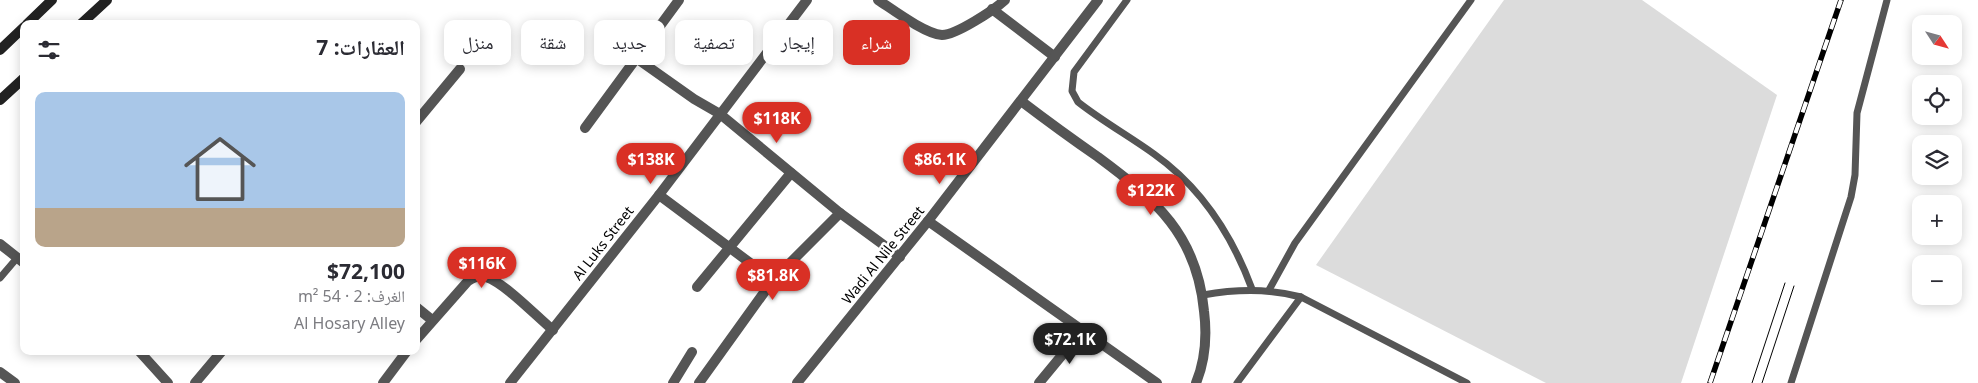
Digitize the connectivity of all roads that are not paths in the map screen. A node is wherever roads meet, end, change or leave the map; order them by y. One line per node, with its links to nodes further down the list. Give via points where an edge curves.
1 (52, 0): 12 (main road)
2 (107, 0): 13 (main road)
3 (679, 0): 14 (street)
4 (807, 0): 24 (street, Al Luks Street)
5 (878, 0): 11 (street, via 930,32 942,35 954,32)
6 (1005, 0): 11 (street)
7 (1098, 0): 17 (street, Wadi Al Nile Street)
8 (1127, 0): 38 (lane, via 1074,72 1072,91 1083,105 1156,155 1197,192 1230,238)
9 (1471, 0): 39 (lane, via 1295,243)
10 (1887, 0): 65 (lane, via 1857,113 1851,197)
11 (992, 9): 17 (street)
12 (31, 20)
13 (85, 20)
14 (664, 20)
15 (20, 31): 16 (main road)
16 (0, 50)
17 (1055, 57): 23 (street, Wadi Al Nile Street)
18 (631, 65): 26 (street)
19 (646, 65): 24 (street)
20 (460, 69): 25 (street)
21 (20, 82): 22 (main road)
22 (0, 100)
23 (1021, 101): 30 (street, Wadi Al Nile Street); 40 (street, via 1151,198 1185,242)
24 (720, 114): 27 (street); 28 (street, Al Luks Street)
25 (420, 117)
26 (585, 128)
27 (792, 172): 29 (street); 32 (street)
28 (658, 195): 32 (street); 44 (street, Al Luks Street)
29 (840, 213): 33 (street); 36 (street)
30 (928, 221): 33 (street, Wadi Al Nile Street); 45 (street)
31 (0, 244): 34 (street)
32 (729, 248): 36 (street); 37 (street)
33 (900, 257): 59 (street, Wadi Al Nile Street)
34 (20, 260): 35 (lane)
35 (0, 278)
36 (773, 280): 58 (street)
37 (697, 287)
38 (1252, 289): 39 (lane); 40 (lane)
39 (1269, 290): 41 (lane)
40 (1203, 295): 62 (street, via 1204,351)
41 (1301, 298): 63 (lane); 64 (lane)
42 (420, 310): 43 (street)
43 (432, 320): 44 (street, via 468,280 477,276 498,283); 46 (street)
44 (553, 330): 56 (street, Al Luks Street)
45 (1082, 331): 60 (street); 61 (street)
46 (420, 335)
47 (692, 352): 57 (street)
48 (143, 355): 53 (street)
49 (219, 355): 54 (street)
50 (404, 355): 55 (street)
51 (0, 372): 52 (street)
52 (15, 383)
53 (168, 383)
54 (195, 383)
55 (383, 383)
56 (510, 383)
57 (673, 383)
58 (699, 383)
59 (797, 383)
60 (1039, 383)
61 (1157, 383)
62 (1196, 383)
63 (1237, 383)
64 (1467, 383)
65 (1791, 383)

